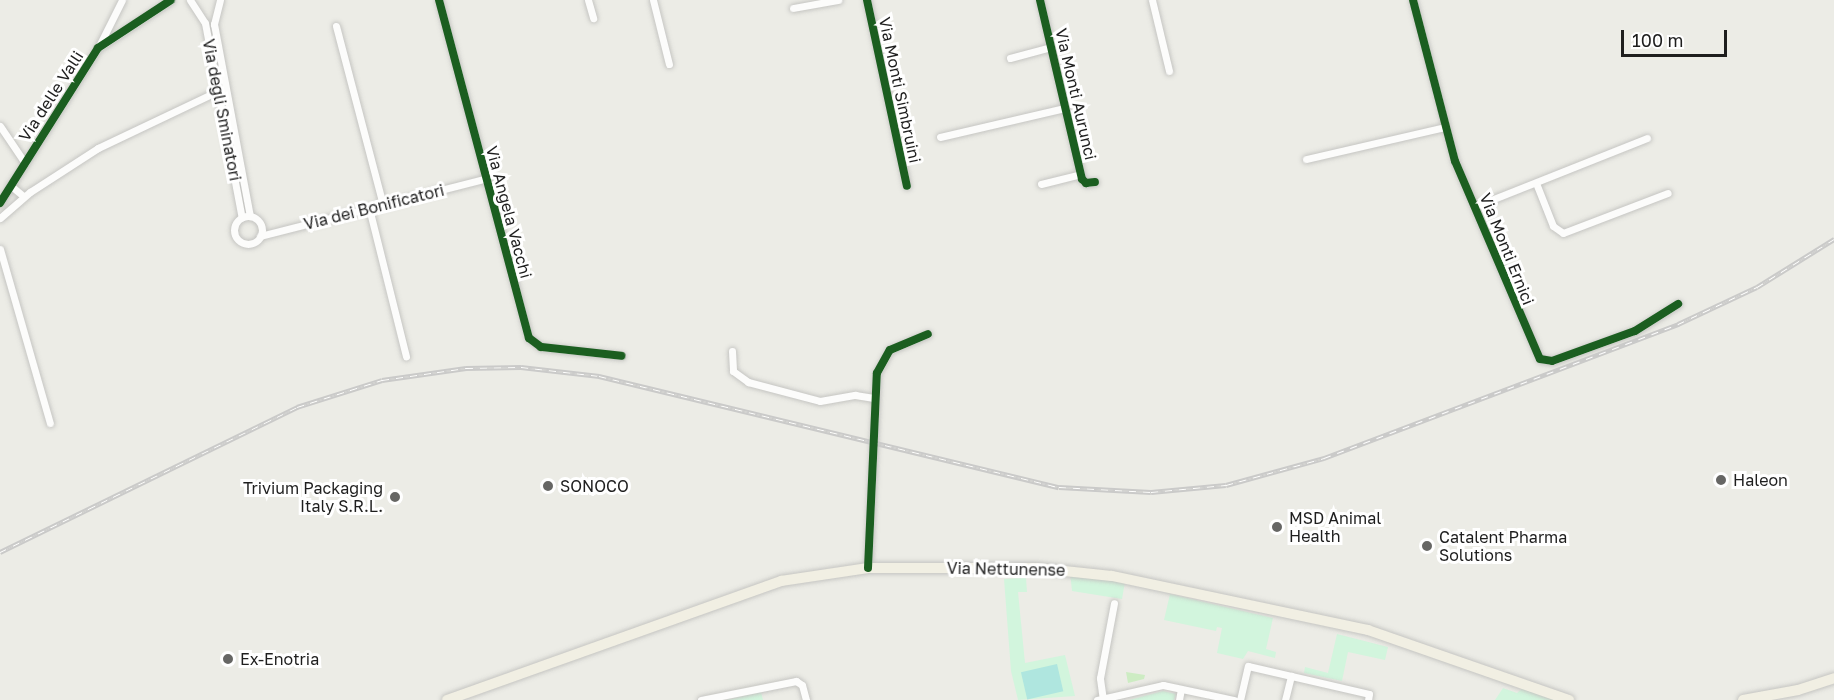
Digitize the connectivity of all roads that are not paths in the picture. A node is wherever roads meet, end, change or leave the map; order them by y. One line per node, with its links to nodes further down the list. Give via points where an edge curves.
1 (122, 0): 17 (street)
2 (171, 0): 17 (street, Via delle Valli)
3 (439, 0): 30 (street, Via Angela Vacchi)
4 (588, 0): 14 (street)
5 (653, 0): 19 (street)
6 (838, 0): 13 (street)
7 (867, 0): 35 (street, Via Monti Simbruini)
8 (1040, 0): 16 (street, Via Monti Aurunci)
9 (1152, 0): 20 (street)
10 (1413, 0): 24 (street, Via Monti Ernici)
11 (195, 2): 21 (street, Via degli Sminatori, via 205,23)
12 (216, 2): 42 (street, Via degli Sminatori, via 214,24)
13 (793, 8)
14 (593, 18)
15 (336, 26): 39 (street)
16 (1051, 47): 18 (street, Via Monti Aurunci); 22 (street, Via Monti Aurunci)
17 (98, 48): 28 (street, Via delle Valli)
18 (1010, 58)
19 (669, 64)
20 (1169, 71)
21 (218, 91): 37 (street, via 106,143); 42 (street, Via degli Sminatori)
22 (1065, 108): 25 (street, Via Monti Aurunci); 29 (street, Via Monti Aurunci)
23 (0, 126): 28 (street)
24 (1445, 126): 27 (street); 40 (street, Via Monti Ernici, via 1457,167)
25 (940, 137)
26 (1647, 138): 32 (street, Via Monti Ernici)
27 (1306, 159)
28 (25, 163): 34 (street, Via delle Valli)
29 (1081, 174): 31 (street, Via Monti Aurunci, via 1086,183); 33 (street, Via Monti Aurunci)
30 (487, 178): 39 (street, Via dei Bonificatori); 50 (street, Via Angela Vacchi, via 531,340 540,347)
31 (1095, 182)
32 (1536, 183): 36 (street, via 1553,226 1563,233); 40 (street, Via Monti Ernici)
33 (1041, 184)
34 (10, 185): 37 (street); 38 (street, Via delle Valli)
35 (908, 186)
36 (1668, 193)
37 (23, 196): 43 (street)
38 (0, 203)
39 (383, 205): 41 (street, Via dei Bonificatori)
40 (1476, 207): 46 (street, Via Monti Ernici, via 1512,300 1543,361 1640,329)
41 (369, 208): 44 (street, Via dei Bonificatori); 49 (street)
42 (246, 217): 44 (street, Via degli Sminatori, via 260,224); 44 (street, Via degli Sminatori, via 234,229 240,242 249,244)
43 (0, 218)
44 (260, 236)
45 (0, 249): 52 (street)
46 (1678, 304)
47 (928, 334): 51 (street, via 885,355 878,369)
48 (732, 351): 51 (street, via 733,370 745,381 823,402 857,395)
49 (406, 356)
50 (622, 356)
51 (874, 398): 53 (street)
52 (50, 423)
53 (867, 568): 58 (main road, Via Nettunense, via 820,572 775,583); 67 (main road, Via Nettunense, via 1036,568 1119,577 1368,630)
54 (1114, 603): 61 (street, via 1100,678)
55 (1291, 676): 64 (street, via 1248,666); 65 (street); 66 (street, via 1369,694)
56 (1834, 678): 68 (main road, via 1798,690)
57 (1181, 688): 61 (street, via 1157,685); 62 (street); 63 (street)
58 (447, 700)
59 (701, 700): 60 (street, via 796,681 803,687)
60 (806, 700)
61 (1101, 700)
62 (1179, 700)
63 (1234, 700)
64 (1240, 700)
65 (1285, 700)
66 (1368, 700)
67 (1569, 700)
68 (1743, 700)

